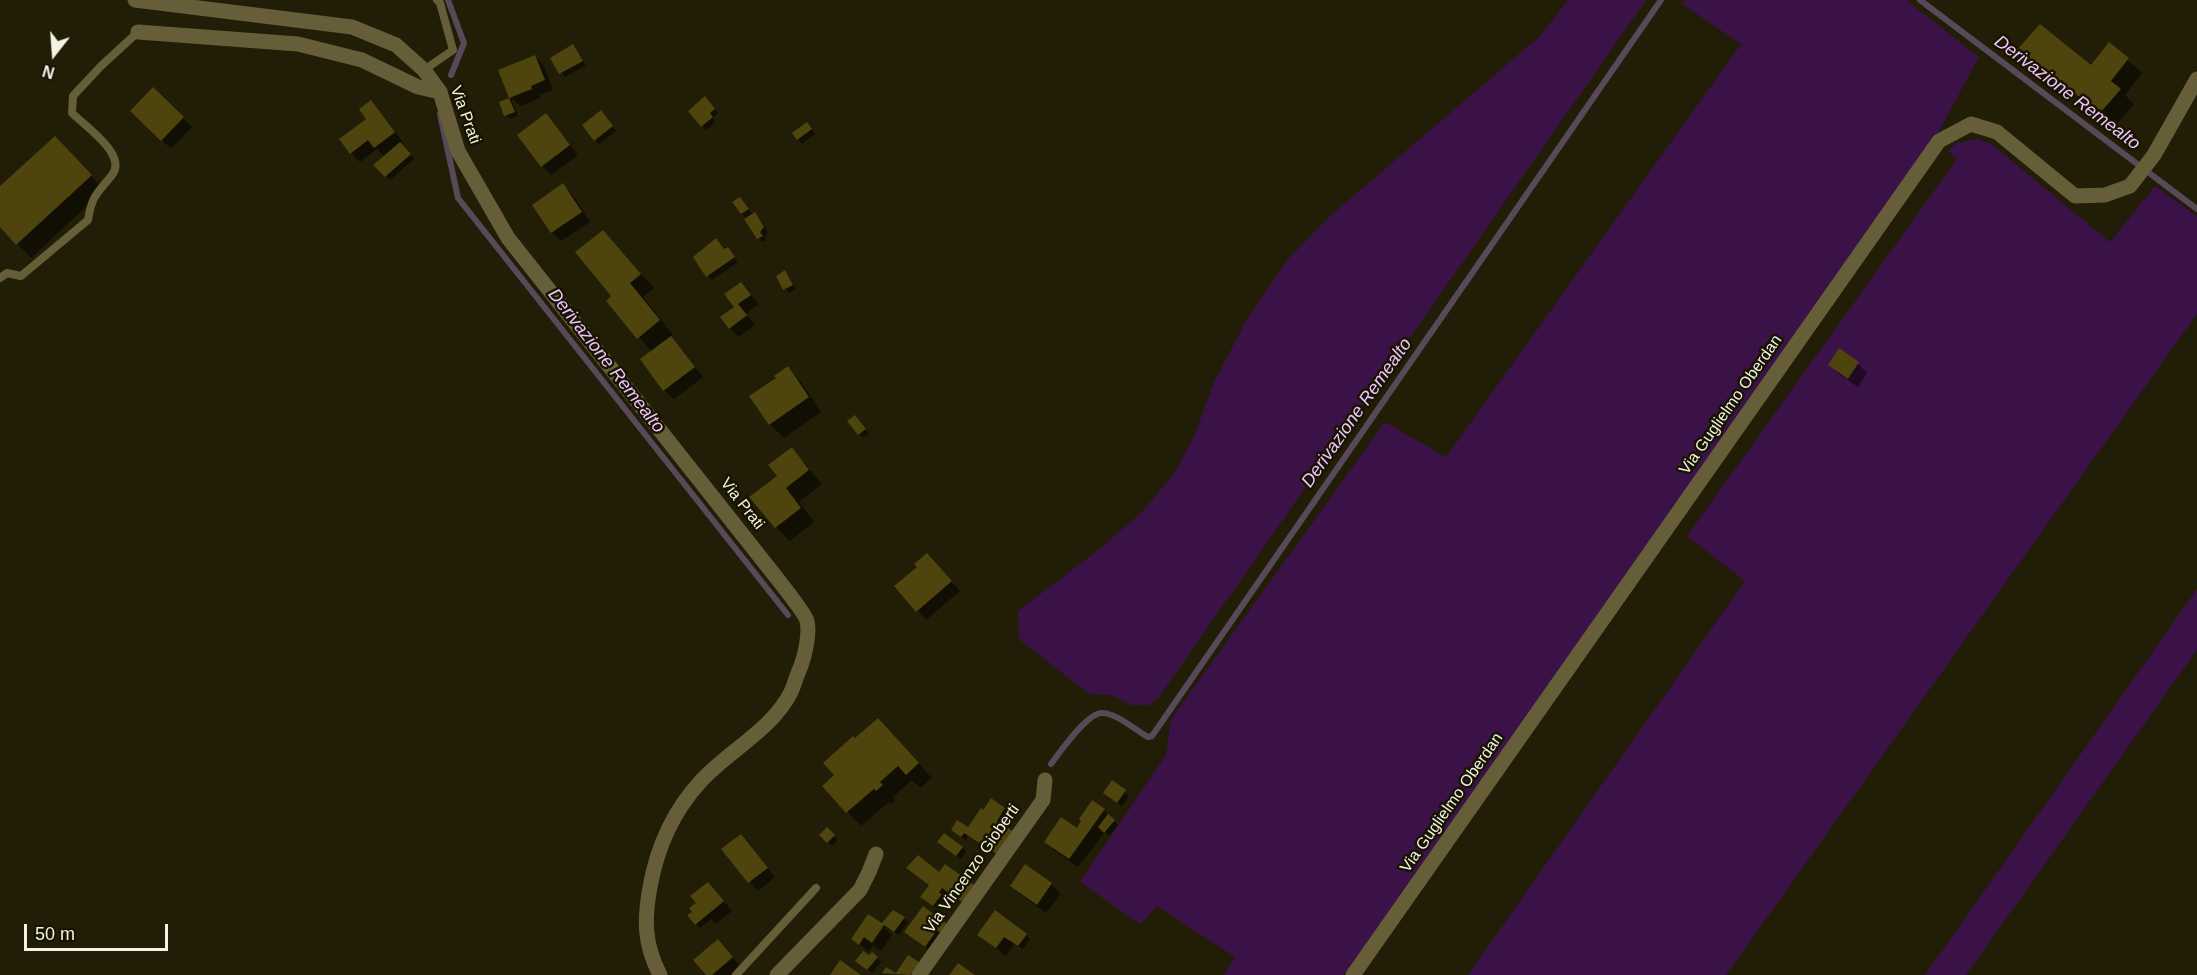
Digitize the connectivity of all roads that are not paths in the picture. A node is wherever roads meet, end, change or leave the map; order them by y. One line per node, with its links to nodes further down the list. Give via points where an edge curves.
1 (135, 0): 4 (street, Via Prati, via 352,27 396,45)
2 (437, 0): 4 (lane, via 453,50)
3 (138, 32): 6 (street, via 298,44 362,60 418,87); 7 (lane, via 73,96 72,113 113,152 116,162 114,173 96,191 88,220 21,276 7,273)
4 (424, 70): 6 (street, Via Prati)
5 (2197, 79): 15 (street, Via Guglielmo Oberdan, via 2154,155 2130,186 2105,195 2074,196 1997,132 1971,124 1940,141)
6 (440, 93): 11 (street, Via Prati, via 458,151 508,238 807,620 805,655 790,693 770,720 701,780 678,810 663,843 646,910 646,937)
7 (0, 278)
8 (1045, 780): 14 (street, Via Vincenzo Gioberti, via 1043,800)
9 (876, 854): 13 (street, via 860,890)
10 (816, 888): 12 (lane)
11 (660, 975)
12 (735, 975)
13 (777, 975)
14 (919, 975)
15 (1353, 975)

